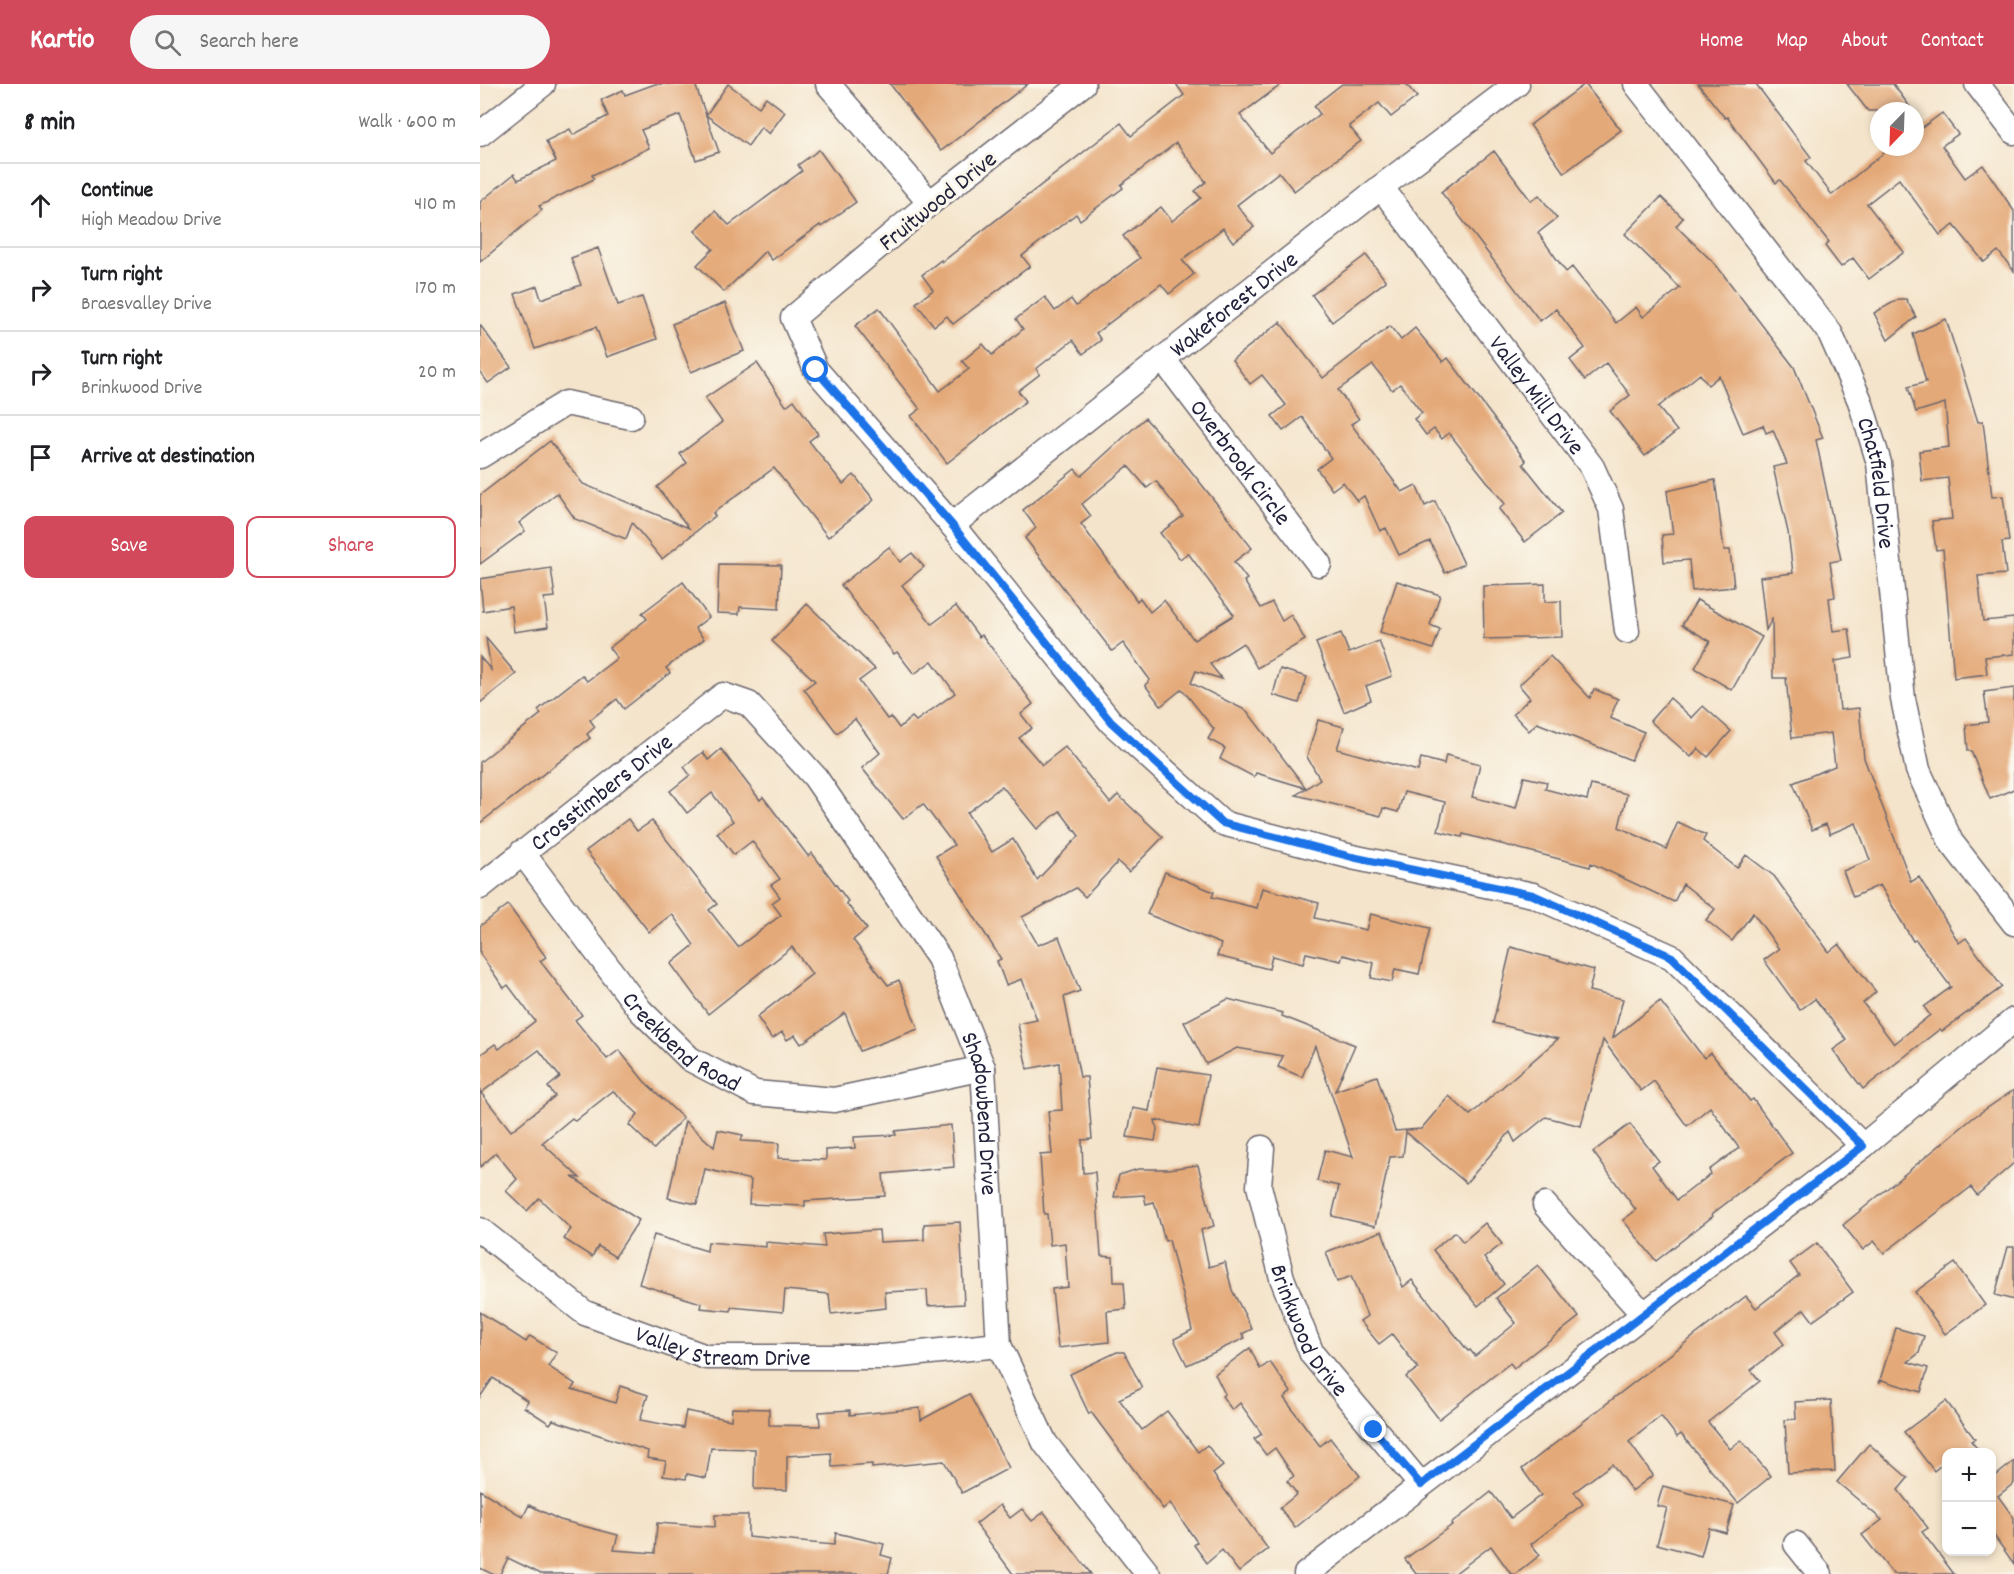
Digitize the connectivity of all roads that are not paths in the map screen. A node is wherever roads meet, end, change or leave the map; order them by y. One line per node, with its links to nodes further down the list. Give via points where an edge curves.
1 (543, 84): 8 (street)
2 (828, 84): 10 (street)
3 (1083, 84): 10 (street, Fruitwood Drive)
4 (1517, 84): 9 (street, Wakeforest Drive)
5 (1636, 84): 20 (street, Chatfield Drive, via 1830,333 1860,400 1879,463 1903,699 1918,770 1951,842)
6 (1977, 84): 7 (street)
7 (2014, 132)
8 (480, 134)
9 (1381, 187): 11 (street, Wakeforest Drive); 16 (street, Valley Mill Drive, via 1592,467 1611,509)
10 (930, 203): 14 (street, Fruitwood Drive, via 793,318 816,370)
11 (1163, 358): 14 (street, Wakeforest Drive); 15 (street, Overbrook Circle)
12 (630, 417): 13 (street, via 566,403)
13 (480, 456)
14 (952, 525): 23 (street, via 1111,722 1222,823 1352,857 1533,895 1672,957)
15 (1320, 564)
16 (1627, 631)
17 (723, 695): 18 (street, Crosstimbers Drive); 22 (street, Shadowbend Drive, via 749,704 815,777 939,958)
18 (522, 852): 19 (street, Crosstimbers Drive); 22 (street, Creekbend Road, via 640,1010 690,1059 755,1093 834,1100)
19 (480, 887)
20 (2014, 923)
21 (2014, 1020): 23 (street)
22 (983, 1068): 28 (street, Shadowbend Drive)
23 (1863, 1146): 27 (street)
24 (1262, 1148): 29 (street, Brinkwood Drive, via 1259,1186 1282,1278 1312,1354)
25 (1545, 1205): 27 (street)
26 (480, 1230): 28 (street, Valley Stream Drive, via 585,1313 706,1357 882,1357)
27 (1644, 1315): 29 (street)
28 (999, 1345): 31 (street, Shadowbend Drive, via 1045,1443)
29 (1421, 1485): 32 (street)
30 (1797, 1544): 33 (street)
31 (1148, 1574)
32 (1306, 1574)
33 (1820, 1574)

